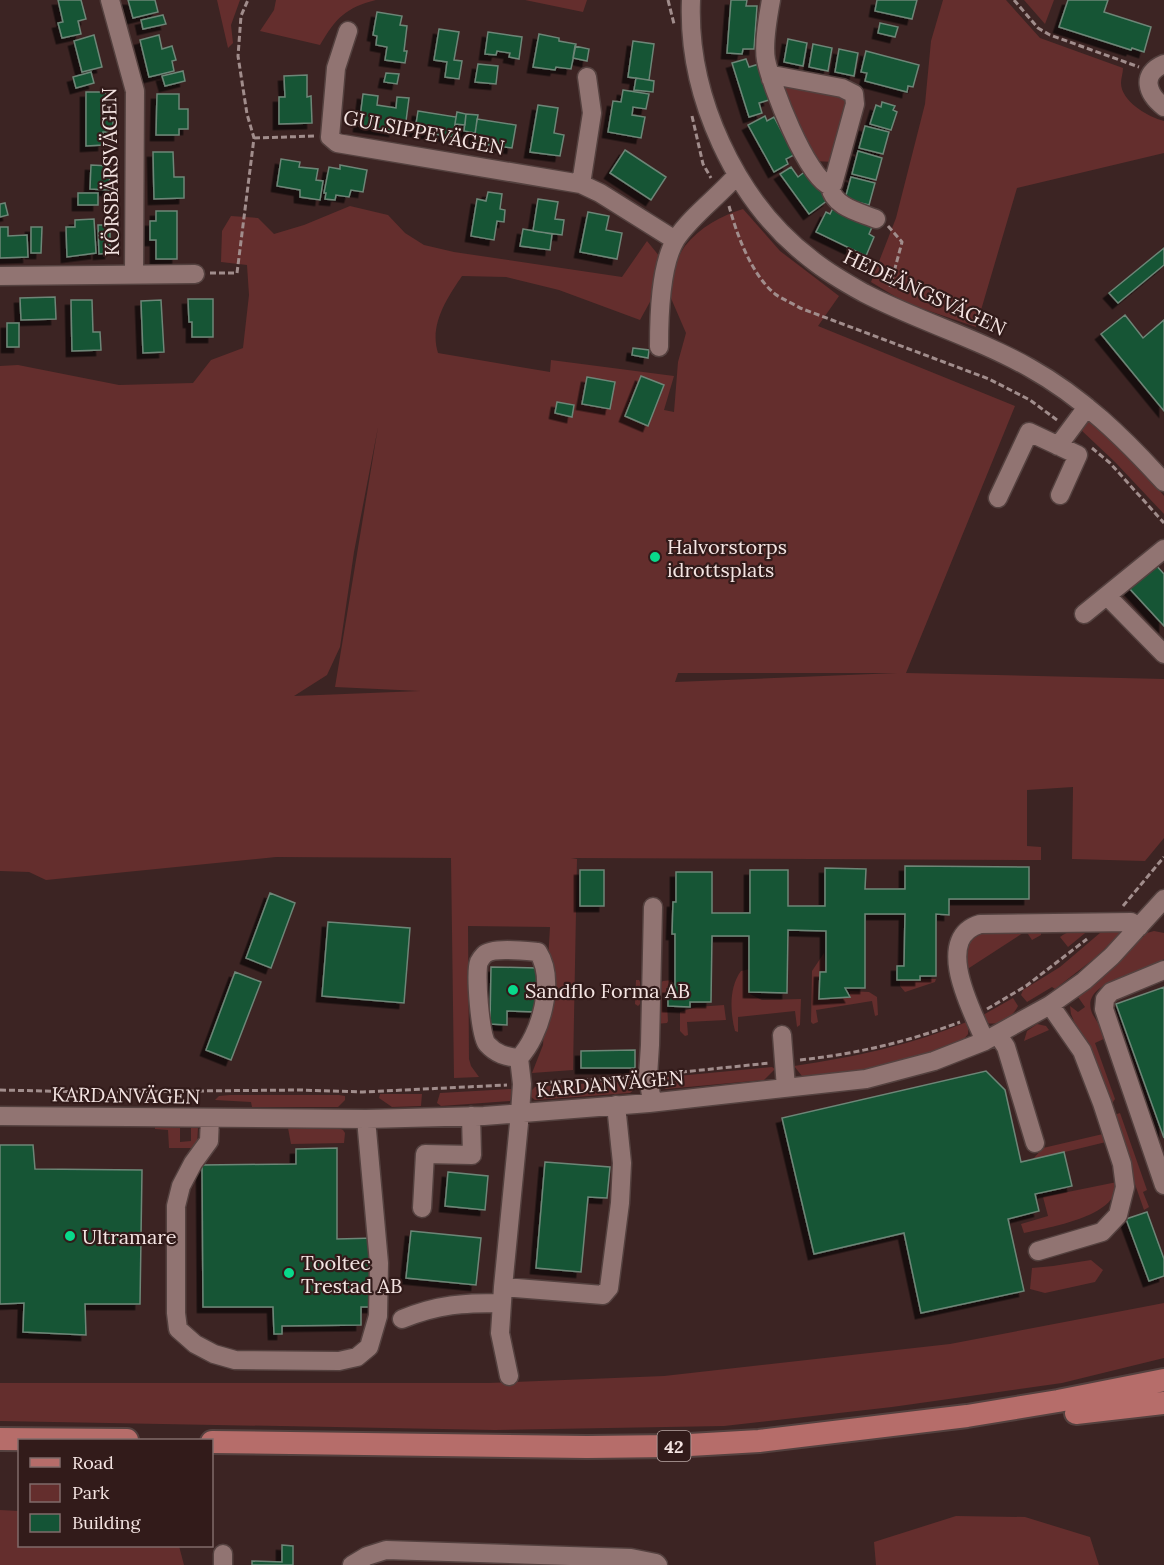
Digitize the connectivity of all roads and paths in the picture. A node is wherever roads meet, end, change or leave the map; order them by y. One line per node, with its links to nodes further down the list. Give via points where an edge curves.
1 (110, 0): 18 (street, KÖRSBÄRSVÄGEN, via 135,92)
2 (248, 0): 12 (path, via 242,16 238,56)
3 (691, 0): 13 (street, HEDEÄNGSVÄGEN, via 697,72 719,139)
4 (771, 0): 9 (street, via 766,58)
5 (1014, 0): 7 (path, via 1038,28 1050,35)
6 (348, 31): 11 (street, GULSIPPEVÄGEN, via 336,69)
7 (1158, 68): 10 (street, via 1149,76 1148,85)
8 (587, 77): 14 (street, via 592,113)
9 (771, 79): 15 (street, via 796,138 812,167); 15 (street, via 778,76 842,88 854,94 855,104)
10 (1164, 107)
11 (330, 137): 12 (path); 14 (street, GULSIPPEVÄGEN, via 337,142)
12 (254, 138): 19 (path, via 237,273)
13 (737, 175): 17 (street); 21 (street, HEDEÄNGSVÄGEN, via 783,233 809,258)
14 (581, 184): 17 (street, GULSIPPEVÄGEN)
15 (830, 186): 16 (street, via 831,194 840,204)
16 (876, 219): 21 (path, via 889,226 902,242)
17 (675, 240): 22 (street, via 660,296)
18 (134, 274): 19 (street); 20 (street)
19 (195, 274)
20 (0, 276)
21 (886, 304): 23 (street, HEDEÄNGSVÄGEN, via 973,339 1030,368)
22 (658, 347)
23 (1087, 407): 24 (street); 25 (street, HEDEÄNGSVÄGEN)
24 (1058, 446): 26 (street, via 1078,455); 27 (street, via 1029,432)
25 (1164, 482)
26 (1060, 495)
27 (998, 498)
28 (1164, 550): 29 (street)
29 (1107, 596): 30 (street); 31 (street)
30 (1084, 614)
31 (1164, 654)
32 (1164, 857): 35 (path)
33 (1163, 902): 36 (street, KARDANVÄGEN)
34 (653, 907): 44 (street)
35 (1109, 922): 36 (street, via 1131,922); 39 (path, via 1026,986); 39 (street, via 970,927 961,938 958,977)
36 (1139, 927): 38 (street, KARDANVÄGEN, via 1084,981)
37 (1164, 970): 56 (street, via 1111,992 1104,1009)
38 (1050, 1005): 41 (street, KARDANVÄGEN); 58 (street, via 1082,1051 1102,1103 1125,1187 1118,1215 1102,1232)
39 (975, 1016): 41 (street); 43 (path, via 925,1035 842,1056)
40 (782, 1035): 43 (street)
41 (992, 1038): 46 (street, KARDANVÄGEN, via 887,1075); 55 (street, via 1006,1047)
42 (519, 1058): 42 (street, via 543,1016 544,961 538,952 492,951 478,963 480,1028 485,1042 496,1053); 45 (street)
43 (783, 1062): 44 (path); 46 (street)
44 (648, 1076): 45 (path); 48 (street)
45 (522, 1084): 47 (path, via 392,1091); 50 (street)
46 (786, 1088): 48 (street, KARDANVÄGEN)
47 (0, 1090)
48 (652, 1102): 49 (street, KARDANVÄGEN)
49 (616, 1105): 50 (street, KARDANVÄGEN); 59 (street, via 622,1163 609,1287 603,1296)
50 (520, 1113): 52 (street, KARDANVÄGEN); 59 (street)
51 (0, 1116): 53 (street, KARDANVÄGEN)
52 (471, 1116): 54 (street, KARDANVÄGEN); 57 (street, via 472,1155 425,1154)
53 (210, 1118): 54 (street, KARDANVÄGEN); 54 (street, via 209,1141 181,1186 176,1206 178,1329 195,1344 235,1360 339,1361 357,1357 369,1347 378,1316 377,1221)
54 (366, 1119)
55 (1035, 1143)
56 (1164, 1185)
57 (422, 1208)
58 (1038, 1251)
59 (502, 1295): 60 (street, via 421,1311); 61 (street, via 500,1333)
60 (402, 1319)
61 (509, 1376)
62 (1164, 1378): 68 (main road, 42, via 967,1416 748,1442 587,1447)
63 (1164, 1395): 65 (main road, 42)
64 (1164, 1403): 65 (main road)
65 (1076, 1413): 71 (main road, 42, via 836,1449 705,1459 588,1462)
66 (0, 1439): 67 (main road)
67 (18, 1439)
68 (213, 1442)
69 (0, 1454): 70 (main road)
70 (18, 1454)
71 (213, 1457)
72 (352, 1565): 73 (street, via 386,1550 631,1558)
73 (658, 1565)

